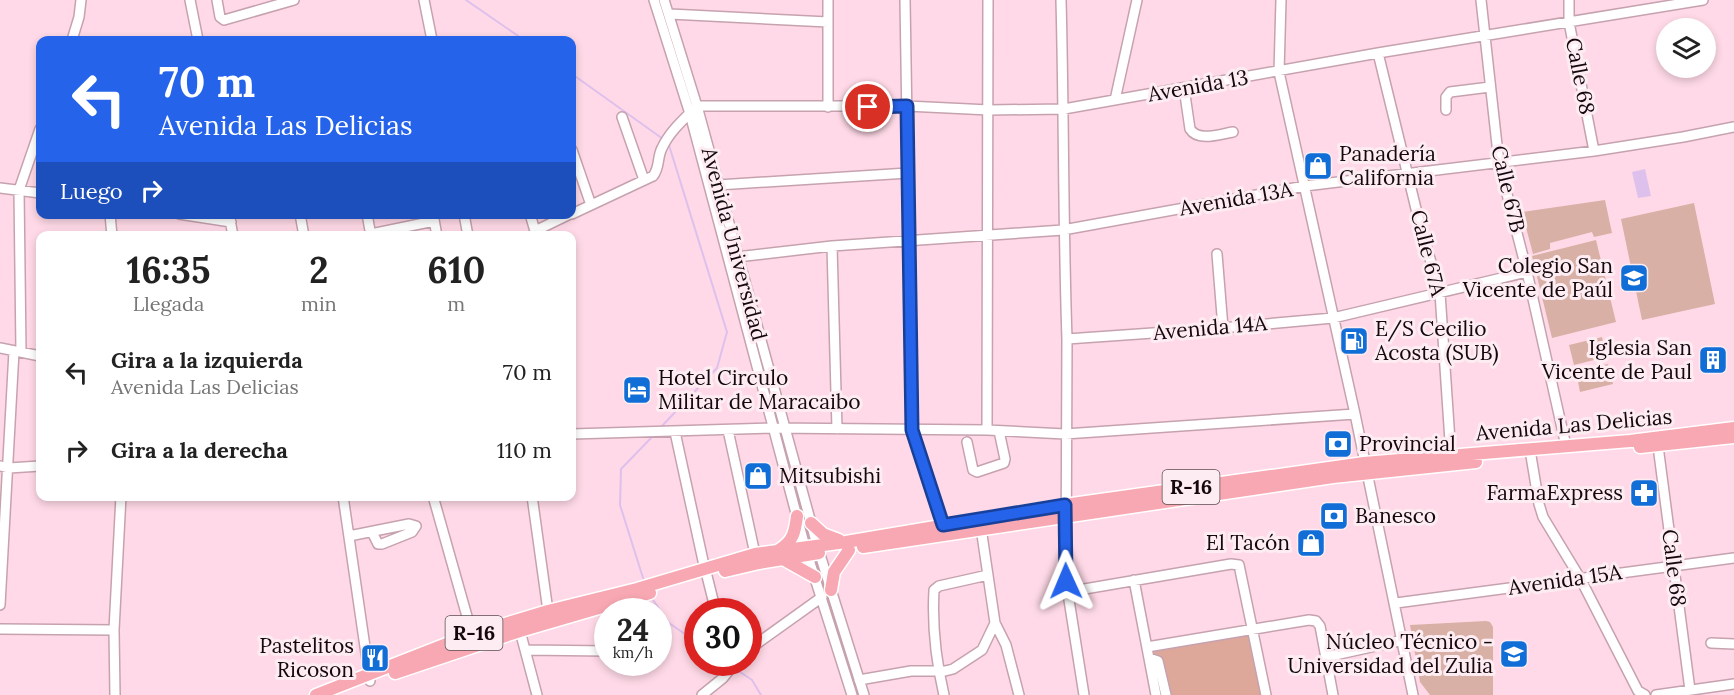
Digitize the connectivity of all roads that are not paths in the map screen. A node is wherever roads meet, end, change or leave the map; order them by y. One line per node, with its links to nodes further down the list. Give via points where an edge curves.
1 (81, 0): 23 (street)
2 (190, 0): 24 (street)
3 (217, 0): 18 (street, via 224,20)
4 (254, 0): 18 (street)
5 (292, 0): 18 (street)
6 (424, 0): 25 (street)
7 (654, 0): 37 (street, Avenida Universidad)
8 (664, 0): 19 (street, Avenida Universidad)
9 (828, 0): 20 (street)
10 (905, 0): 32 (street)
11 (988, 0): 35 (street)
12 (1061, 0): 34 (street)
13 (1137, 0): 30 (street)
14 (1281, 0): 27 (street)
15 (1481, 0): 22 (street, Calle 67B)
16 (1569, 0): 21 (street, Calle 68)
17 (1703, 0): 21 (street, Avenida 13)
18 (256, 11)
19 (670, 14): 20 (street); 31 (street, Avenida Universidad)
20 (828, 22): 33 (street)
21 (1569, 22): 22 (street, Avenida 13); 42 (street, Calle 68)
22 (1486, 35): 26 (street, Avenida 13); 28 (street, Calle 67B)
23 (73, 36)
24 (197, 36)
25 (431, 36)
26 (1378, 54): 27 (street, Avenida 13); 45 (street, Calle 67A)
27 (1279, 72): 29 (street, Avenida 13); 49 (street)
28 (1490, 87): 36 (street, via 1450,92); 44 (street, Calle 67B)
29 (1184, 88): 30 (street, Avenida 13); 40 (street, via 1194,134)
30 (1115, 100): 34 (street, Avenida 13)
31 (697, 106): 33 (street, Avenida 13); 37 (street); 48 (street, Avenida Universidad)
32 (907, 106): 33 (street, Avenida 13); 35 (street, Avenida 13); 46 (street)
33 (828, 107)
34 (1064, 109): 35 (street, Avenida 13); 57 (street)
35 (988, 110): 60 (street)
36 (1446, 110)
37 (690, 114): 47 (street, via 661,149 657,171); 76 (street, Avenida Universidad)
38 (622, 117): 47 (street)
39 (1734, 127): 42 (street, Avenida 13A)
40 (1233, 132)
41 (36, 141): 51 (street)
42 (1594, 151): 44 (street, Avenida 13A)
43 (576, 162): 53 (street)
44 (1499, 163): 45 (street, Avenida 13A); 65 (street, Calle 67B)
45 (1407, 172): 49 (street, Avenida 13A); 66 (street, Calle 67A)
46 (908, 173): 48 (street); 61 (street)
47 (644, 180): 53 (street)
48 (718, 185): 64 (street, Avenida Universidad)
49 (1305, 186): 57 (street, Avenida 13A); 67 (street)
50 (0, 188): 51 (street)
51 (19, 190): 52 (street); 71 (street)
52 (36, 192)
53 (591, 205): 54 (street)
54 (576, 212)
55 (429, 219): 58 (street)
56 (562, 219): 59 (street)
57 (1063, 230): 60 (street, Avenida 13A); 69 (street)
58 (386, 231)
59 (539, 231)
60 (988, 236): 61 (street, Avenida 13A); 82 (street)
61 (909, 242): 62 (street, Avenida 13A); 81 (street)
62 (832, 246): 64 (street, Avenida 13A); 79 (street)
63 (1217, 254): 68 (street)
64 (737, 257): 78 (street, Avenida Universidad)
65 (1527, 272): 66 (street, Avenida 14A); 89 (street, Calle 67B)
66 (1440, 293): 67 (street, Avenida 14A); 91 (street, Calle 67A)
67 (1333, 318): 68 (street, Avenida 14A); 75 (street)
68 (1223, 328): 69 (street, Avenida 14A)
69 (1066, 339): 86 (street)
70 (0, 348): 71 (street)
71 (18, 351): 72 (street); 74 (street)
72 (36, 355)
73 (0, 407): 74 (street)
74 (11, 410): 94 (street)
75 (1355, 414): 86 (street); 95 (street)
76 (772, 428): 78 (street); 80 (street); 101 (street, Avenida Universidad)
77 (1734, 428): 89 (main road, Avenida Las Delicias / R-16)
78 (784, 429): 79 (street); 104 (street, Avenida Universidad)
79 (837, 429): 81 (street)
80 (728, 430): 84 (street); 111 (street)
81 (912, 430): 82 (street); 105 (street)
82 (987, 430): 83 (street)
83 (999, 431): 86 (street); 88 (street, via 1004,463 976,472)
84 (674, 432): 85 (street); 115 (street)
85 (576, 434)
86 (1065, 434): 100 (street)
87 (1734, 437): 90 (main road, R-16)
88 (967, 442)
89 (1566, 446): 91 (main road, Avenida Las Delicias / R-16)
90 (1658, 446): 92 (main road, R-16); 114 (street, Calle 68)
91 (1451, 456): 95 (main road, Avenida Las Delicias / R-16)
92 (1531, 456): 95 (main road, R-16); 118 (street, via 1543,517)
93 (36, 466): 94 (street)
94 (4, 467): 103 (street)
95 (1366, 469): 100 (main road, Avenida Las Delicias / R-16); 102 (main road, R-16); 125 (street)
96 (122, 501): 130 (street)
97 (344, 501): 108 (street)
98 (434, 501): 133 (street)
99 (533, 501): 127 (street)
100 (1065, 505): 102 (street); 105 (main road, Avenida Las Delicias / R-16)
101 (796, 516): 110 (street, Avenida Universidad); 112 (main road, via 795,532)
102 (1065, 518): 106 (main road, R-16); 121 (street)
103 (2, 523): 119 (street)
104 (811, 523): 109 (main road, via 823,534); 110 (street, Avenida Universidad)
105 (943, 525): 109 (main road, Avenida Las Delicias / R-16)
106 (981, 528): 109 (main road, R-16); 116 (street)
107 (372, 532): 108 (street)
108 (349, 536): 147 (street)
109 (848, 546): 110 (main road, Avenida Las Delicias / R-16); 123 (main road)
110 (812, 550): 112 (main road, Avenida Las Delicias / R-16); 117 (street, Avenida Universidad); 123 (street, Avenida Universidad)
111 (755, 554): 112 (main road, Avenida Las Delicias / R-16); 115 (main road, Avenida Las Delicias / R-16)
112 (780, 555): 115 (main road, R-16); 117 (main road)
113 (1734, 558): 114 (street, Avenida 15A)
114 (1675, 566): 118 (street, Avenida 15A); 150 (street, Calle 68)
115 (706, 573): 122 (main road, Avenida Las Delicias / R-16); 124 (street)
116 (988, 575): 128 (street); 145 (street, via 934,590)
117 (815, 577): 123 (street, Avenida Universidad)
118 (1580, 578): 125 (street, Avenida 15A); 166 (street, via 1638,691)
119 (1, 580): 126 (street)
120 (1134, 580): 121 (street); 132 (street, via 1239,565); 139 (street)
121 (1067, 592): 160 (street)
122 (638, 593): 127 (main road, R-16); 131 (main road, R-16)
123 (826, 593): 134 (street); 148 (street, Avenida Universidad); 156 (street, Avenida Universidad)
124 (712, 598)
125 (1396, 603): 135 (street)
126 (0, 605)
127 (548, 610): 133 (main road, R-16)
128 (995, 623): 138 (street); 141 (street)
129 (0, 629): 130 (street)
130 (114, 630): 152 (street)
131 (520, 631): 140 (street); 147 (main road, R-16)
132 (1253, 631): 139 (street); 143 (street, via 1316,621); 163 (street)
133 (472, 634): 147 (main road, R-16)
134 (762, 640)
135 (1403, 640): 143 (street); 165 (street)
136 (1711, 643): 137 (street)
137 (1734, 644)
138 (1006, 645): 141 (street); 159 (street)
139 (1147, 647): 144 (street)
140 (525, 650): 142 (street); 155 (street)
141 (981, 650): 145 (street, via 953,669)
142 (594, 651)
143 (1326, 657): 164 (street)
144 (1149, 658): 161 (street); 162 (street, via 1158,661)
145 (938, 671): 148 (street, via 911,671); 158 (street)
146 (723, 676): 151 (street)
147 (369, 678): 153 (main road, R-16); 154 (main road, R-16)
148 (859, 680): 157 (street, Avenida Universidad)
149 (1734, 684): 150 (street)
150 (1690, 690): 167 (street)
151 (706, 694)
152 (115, 695)
153 (316, 695)
154 (334, 695)
155 (537, 695)
156 (852, 695)
157 (864, 695)
158 (944, 695)
159 (1018, 695)
160 (1084, 695)
161 (1156, 695)
162 (1166, 695)
163 (1266, 695)
164 (1333, 695)
165 (1413, 695)
166 (1645, 695)
167 (1656, 695)

